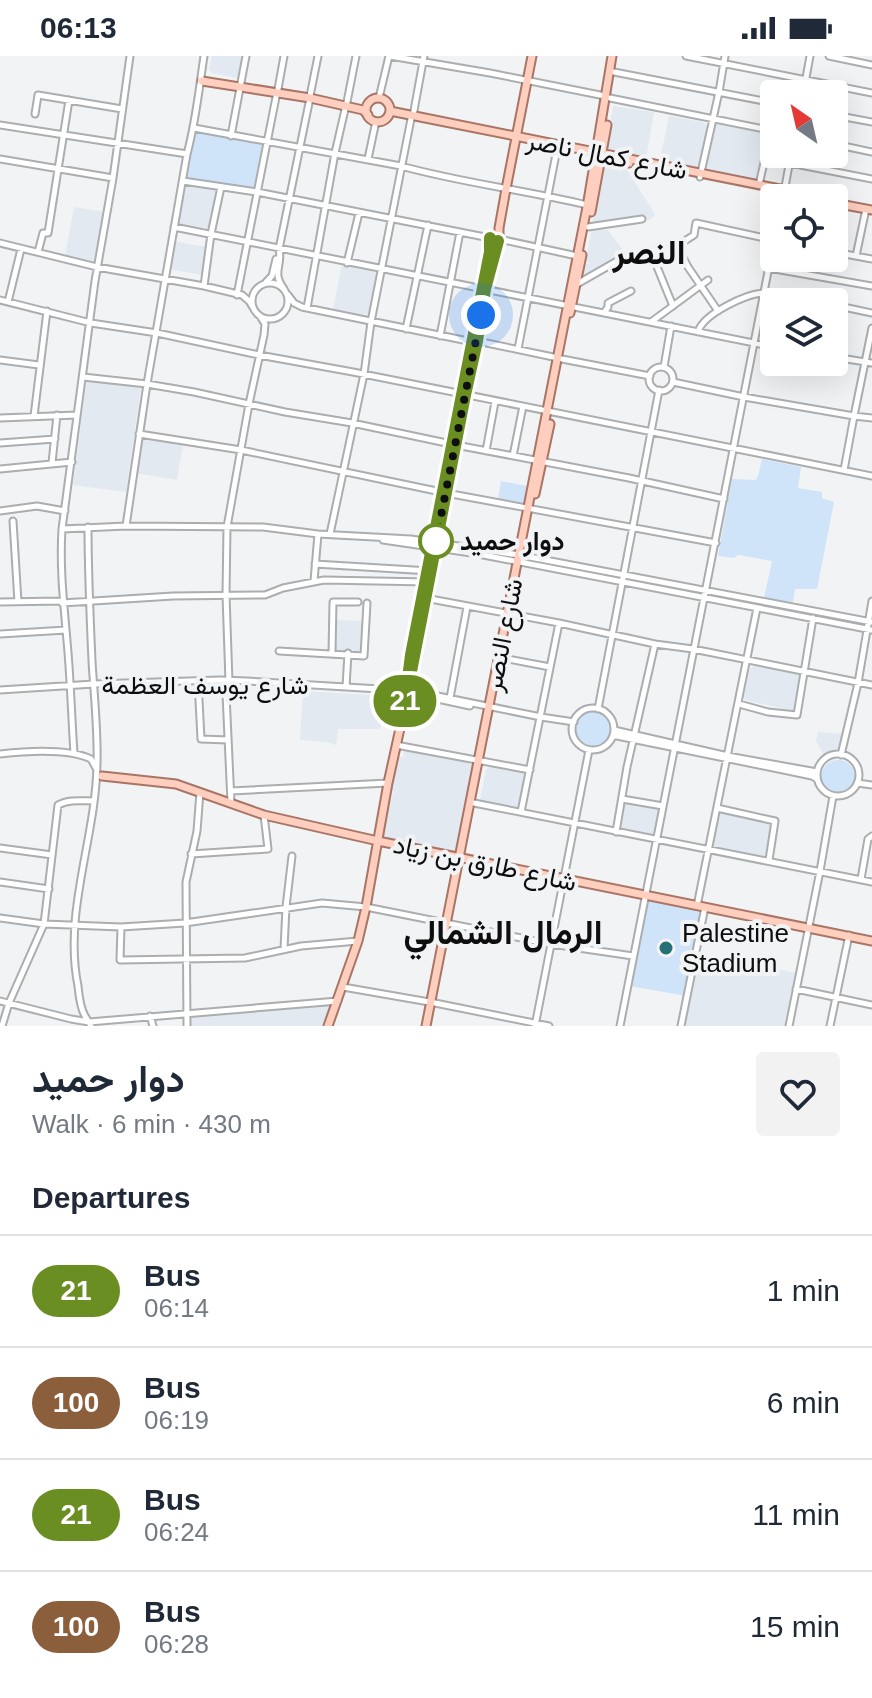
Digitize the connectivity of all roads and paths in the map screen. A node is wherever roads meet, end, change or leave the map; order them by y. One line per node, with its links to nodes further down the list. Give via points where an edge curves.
1 (130, 56): 34 (street)
2 (195, 56): 14 (street)
3 (246, 56): 23 (street)
4 (284, 56): 25 (street)
5 (318, 56): 28 (street)
6 (356, 56): 33 (street)
7 (389, 56): 15 (street); 30 (street)
8 (530, 56): 20 (main road)
9 (614, 56): 18 (main road, شارع النصر); 29 (main road, شارع النصر)
10 (686, 56): 16 (street)
11 (725, 56): 16 (street)
12 (810, 56): 22 (street)
13 (829, 56): 17 (street)
14 (203, 58): 19 (street)
15 (423, 59): 20 (street); 38 (street)
16 (724, 64): 21 (street); 26 (street)
17 (872, 65)
18 (614, 72): 26 (street); 29 (main road, شارع النصر)
19 (202, 79): 23 (main road); 44 (street)
20 (525, 80): 29 (street); 48 (main road)
21 (800, 80)
22 (805, 80)
23 (241, 84): 25 (main road); 47 (street)
24 (848, 89): 27 (street)
25 (277, 91): 28 (main road); 49 (street)
26 (719, 92): 32 (street); 40 (street)
27 (872, 93)
28 (310, 97): 33 (main road); 51 (street)
29 (608, 97): 40 (street); 57 (main road, شارع النصر)
30 (379, 98): 35 (main road); 37 (main road, via 387,102)
31 (69, 100): 34 (street); 36 (street, via 38,95); 46 (street)
32 (760, 100)
33 (347, 104): 35 (main road); 55 (street)
34 (122, 109): 50 (street)
35 (368, 110): 41 (main road)
36 (35, 114)
37 (389, 114): 38 (main road, شارع كمال ناصر); 41 (main road)
38 (412, 117): 48 (main road, شارع كمال ناصر); 60 (street)
39 (848, 118): 42 (street)
40 (713, 119): 45 (street); 64 (street)
41 (376, 121): 59 (street)
42 (872, 122)
43 (0, 125): 46 (street)
44 (194, 128): 47 (street); 56 (street)
45 (760, 128)
46 (64, 134): 50 (street); 61 (street)
47 (231, 136): 49 (street)
48 (514, 139): 53 (main road, شارع كمال ناصر); 57 (main road, شارع كمال ناصر); 70 (main road)
49 (266, 142): 51 (street); 72 (street)
50 (117, 143): 56 (street); 65 (street)
51 (299, 147): 55 (street); 74 (street)
52 (848, 147): 54 (street)
53 (557, 149): 57 (main road, شارع كمال ناصر); 73 (street)
54 (872, 152)
55 (335, 153): 59 (street); 77 (street)
56 (187, 154): 67 (street)
57 (600, 155): 64 (main road, شارع كمال ناصر); 76 (main road, شارع النصر); 84 (main road, شارع النصر)
58 (0, 159): 61 (street)
59 (368, 159): 60 (street)
60 (401, 166): 70 (street); 81 (street)
61 (58, 168): 65 (street); 95 (street, via 48,233 43,233)
62 (763, 168): 68 (street)
63 (816, 168): 66 (street)
64 (701, 175): 68 (main road, شارع كمال ناصر); 71 (main road, شارع كمال ناصر)
65 (113, 178): 103 (street)
66 (872, 179)
67 (183, 181): 69 (street); 83 (street)
68 (759, 185)
69 (221, 187): 72 (street); 86 (street)
70 (504, 189): 73 (street); 88 (main road)
71 (760, 189)
72 (257, 192): 74 (street); 89 (street)
73 (548, 196): 76 (street); 92 (street)
74 (291, 199): 77 (street); 94 (street)
75 (848, 204): 78 (main road)
76 (587, 205): 99 (main road, شارع النصر)
77 (326, 206): 79 (street); 98 (street)
78 (870, 208): 100 (street)
79 (359, 213): 81 (street); 102 (street)
80 (642, 219): 84 (street)
81 (392, 220): 82 (street); 104 (street)
82 (428, 225): 85 (street); 106 (street)
83 (174, 227): 86 (street); 107 (street)
84 (588, 227): 110 (main road, شارع النصر)
85 (460, 232): 88 (street); 109 (street)
86 (211, 234): 89 (street); 111 (street)
87 (760, 237): 91 (street, via 696,223 694,235)
88 (495, 239): 92 (street); 115 (main road)
89 (248, 242): 94 (street); 119 (street)
90 (0, 243): 93 (street)
91 (677, 246): 96 (street); 113 (street)
92 (538, 248): 99 (street); 120 (street)
93 (21, 249): 95 (street); 122 (street)
94 (279, 250): 98 (street); 112 (street, via 272,276); 117 (street, via 277,276)
95 (38, 252): 103 (street)
96 (651, 252): 110 (street, via 619,260); 123 (street)
97 (848, 255): 100 (street)
98 (316, 256): 102 (street); 124 (street)
99 (577, 256): 125 (main road, شارع النصر)
100 (856, 256): 101 (street)
101 (872, 259)
102 (347, 263): 104 (street)
103 (97, 267): 107 (street); 137 (street)
104 (382, 268): 106 (street); 135 (street)
105 (792, 272): 114 (street)
106 (417, 276): 109 (street); 140 (street)
107 (165, 279): 111 (street); 142 (street)
108 (708, 280): 113 (street)
109 (450, 282): 115 (street); 144 (street)
110 (577, 284): 125 (main road, شارع النصر)
111 (204, 286): 119 (street)
112 (260, 286): 117 (street, via 274,283); 119 (street); 127 (street, via 252,298)
113 (702, 286): 123 (street); 130 (street)
114 (872, 286)
115 (484, 289): 120 (street); 145 (main road)
116 (631, 291): 131 (street, via 608,303)
117 (286, 292): 124 (street); 134 (street, via 288,306)
118 (760, 293): 130 (street)
119 (240, 295): 127 (street)
120 (528, 297): 125 (street); 148 (street)
121 (0, 300): 122 (street)
122 (8, 302): 129 (street)
123 (673, 306): 136 (street)
124 (305, 307): 134 (street); 135 (street)
125 (569, 307): 131 (street); 150 (main road, شارع النصر)
126 (848, 308): 132 (street)
127 (254, 309): 133 (street)
128 (760, 310): 146 (street)
129 (47, 311): 137 (street); 154 (street)
130 (718, 311): 141 (street)
131 (604, 313): 136 (street)
132 (872, 313)
133 (260, 316): 134 (street); 143 (street)
134 (280, 316): 143 (street)
135 (371, 322): 140 (street); 156 (street)
136 (650, 322): 138 (street)
137 (91, 323): 142 (street); 158 (street)
138 (671, 326): 141 (street); 155 (street)
139 (872, 328): 153 (street)
140 (406, 329): 144 (street)
141 (698, 332): 146 (street)
142 (157, 333): 149 (street); 160 (street)
143 (264, 335): 149 (street)
144 (440, 336): 145 (street)
145 (475, 341): 148 (street); 162 (main road)
146 (754, 344): 147 (street); 163 (street)
147 (760, 345)
148 (518, 349): 150 (street)
149 (259, 355): 156 (street); 165 (street)
150 (560, 359): 157 (street); 167 (main road, شارع النصر)
151 (848, 359): 153 (street)
152 (0, 360): 154 (street)
153 (868, 363): 171 (street)
154 (39, 365): 170 (street)
155 (664, 367): 157 (street); 159 (street)
156 (364, 374): 162 (street); 174 (street)
157 (650, 376): 161 (street, via 652,387)
158 (83, 377): 160 (street); 169 (street)
159 (673, 382): 161 (street); 163 (street)
160 (147, 384): 165 (street); 176 (street)
161 (659, 390): 175 (street)
162 (464, 394): 164 (street); 179 (main road)
163 (744, 397): 171 (street); 180 (street)
164 (495, 402): 166 (street); 182 (street)
165 (249, 404): 174 (street); 181 (street)
166 (523, 406): 167 (street); 183 (street)
167 (550, 412): 175 (street); 184 (main road, شارع النصر)
168 (57, 415): 169 (street); 170 (street); 177 (street)
169 (77, 415): 185 (street)
170 (34, 416): 172 (street)
171 (854, 416): 173 (street); 188 (street)
172 (0, 418)
173 (872, 418)
174 (352, 423): 179 (street); 189 (street)
175 (651, 432): 180 (street); 191 (street)
176 (139, 434): 181 (street); 198 (street)
177 (55, 439): 178 (street); 186 (street)
178 (0, 443)
179 (454, 445): 182 (street); 192 (main road)
180 (734, 449): 188 (street); 193 (street)
181 (241, 450): 189 (street); 200 (street)
182 (486, 451): 183 (street)
183 (513, 456): 184 (street)
184 (539, 460): 191 (street); 194 (main road, شارع النصر)
185 (72, 462): 186 (street); 196 (street)
186 (52, 463): 187 (street)
187 (0, 469)
188 (844, 470): 190 (street)
189 (343, 472): 192 (street); 204 (street)
190 (872, 476)
191 (642, 481): 193 (street); 201 (street)
192 (444, 492): 194 (street); 206 (main road)
193 (724, 499): 205 (street)
194 (530, 508): 201 (street); 207 (main road, شارع النصر)
195 (0, 511): 196 (street, via 37,506)
196 (65, 511): 202 (street)
197 (13, 521): 219 (street)
198 (126, 526): 199 (street); 200 (street)
199 (88, 527): 202 (street); 216 (street)
200 (227, 527): 203 (street); 214 (street)
201 (633, 527): 205 (street); 210 (street)
202 (62, 529): 220 (street)
203 (318, 534): 204 (street); 208 (street)
204 (330, 534): 206 (street)
205 (716, 543): 213 (street)
206 (434, 545): 207 (street); 209 (main road)
207 (520, 559): 210 (street); 225 (main road, شارع النصر)
208 (315, 564): 209 (street); 211 (street)
209 (429, 570): 212 (main road)
210 (624, 578): 213 (street); 231 (street)
211 (314, 581): 212 (street); 214 (street, via 265,595)
212 (427, 582): 215 (main road); 249 (main road)
213 (704, 594): 224 (street); 228 (street); 233 (street)
214 (226, 595): 216 (street); 242 (street)
215 (425, 598): 223 (street); 249 (main road)
216 (89, 601): 220 (street); 244 (street)
217 (872, 601): 228 (street)
218 (0, 602): 219 (street)
219 (18, 602): 220 (street)
220 (62, 602): 229 (street)
221 (358, 602): 235 (street, via 333,602)
222 (367, 603): 236 (street, via 364,656)
223 (467, 607): 225 (street); 250 (street)
224 (757, 608): 226 (street); 238 (street)
225 (509, 615): 227 (street); 237 (main road, شارع النصر); 252 (main road, شارع النصر)
226 (813, 618): 228 (street); 240 (street)
227 (559, 623): 231 (street); 239 (street)
228 (869, 626): 243 (street)
229 (66, 630): 230 (street); 245 (street)
230 (0, 634)
231 (612, 635): 232 (street); 253 (street)
232 (655, 644): 233 (street); 257 (street)
233 (693, 649): 238 (street); 260 (street)
234 (279, 651): 235 (street)
235 (332, 653): 236 (street)
236 (348, 653): 247 (street)
237 (503, 658): 239 (street); 252 (main road, شارع النصر)
238 (747, 661): 240 (street); 251 (street)
239 (550, 667): 254 (street)
240 (805, 672): 243 (street); 251 (street, via 797,715)
241 (198, 681): 242 (street, شارع يوسف العظمة); 244 (street, شارع يوسف العظمة); 258 (street, via 201,739)
242 (229, 682): 247 (street, شارع يوسف العظمة); 258 (street)
243 (858, 683): 246 (street); 264 (street)
244 (94, 684): 245 (street, شارع يوسف العظمة); 268 (street)
245 (70, 685): 248 (street, شارع يوسف العظمة); 262 (street)
246 (872, 685)
247 (346, 687): 249 (street, شارع يوسف العظمة)
248 (0, 690)
249 (407, 692): 250 (street, شارع يوسف العظمة); 252 (street, شارع يوسف العظمة); 259 (main road)
250 (450, 698): 252 (street, شارع يوسف العظمة)
251 (739, 704): 265 (street)
252 (491, 709): 254 (street, شارع يوسف العظمة); 266 (main road, شارع النصر)
253 (598, 709): 255 (street, via 585,710); 256 (street, via 610,717)
254 (541, 718): 255 (street, شارع يوسف العظمة); 267 (street)
255 (573, 725): 261 (street, via 576,742)
256 (613, 733): 257 (street); 261 (street, via 609,743)
257 (634, 737): 260 (street); 276 (street)
258 (228, 740): 273 (street)
259 (396, 745): 266 (street); 270 (main road)
260 (676, 746): 265 (street); 280 (street)
261 (589, 750): 284 (street)
262 (74, 753): 263 (street); 268 (street, via 91,759)
263 (0, 754)
264 (841, 755): 269 (street, via 824,759); 271 (street, via 856,765)
265 (728, 758): 269 (street); 281 (street)
266 (481, 761): 267 (street); 279 (main road, شارع النصر); 294 (main road, شارع النصر)
267 (530, 770): 282 (street)
268 (100, 773): 274 (main road, شارع طارق بن زياد); 277 (street)
269 (817, 776): 275 (street)
270 (388, 783): 273 (street); 288 (main road)
271 (857, 783): 272 (street); 275 (street, via 847,794)
272 (872, 785)
273 (231, 791): 278 (street)
274 (200, 792): 278 (main road, شارع طارق بن زياد); 291 (street)
275 (833, 796): 296 (street)
276 (622, 799): 280 (street); 285 (street)
277 (94, 801): 292 (street, via 58,805); 310 (street)
278 (231, 802): 283 (main road, شارع طارق بن زياد)
279 (474, 803): 282 (street); 294 (main road, شارع النصر)
280 (663, 806): 287 (street)
281 (717, 808): 290 (street); 295 (street, via 775,821)
282 (521, 812): 284 (street)
283 (264, 815): 288 (main road, شارع طارق بن زياد); 291 (street, via 268,849)
284 (574, 822): 285 (street); 297 (street)
285 (616, 832): 287 (street)
286 (872, 836): 298 (street)
287 (656, 840): 290 (street); 302 (street)
288 (378, 841): 294 (main road, شارع طارق بن زياد); 304 (main road)
289 (0, 848): 292 (street)
290 (708, 849): 295 (street); 305 (street)
291 (191, 854): 307 (street)
292 (52, 855): 301 (street)
293 (292, 856): 303 (street)
294 (462, 857): 297 (main road, شارع طارق بن زياد); 308 (main road, شارع النصر)
295 (769, 860): 296 (street)
296 (820, 871): 298 (street); 312 (street)
297 (563, 879): 302 (main road, شارع طارق بن زياد); 316 (street)
298 (861, 879): 300 (street)
299 (0, 882): 301 (street)
300 (872, 882)
301 (49, 889): 309 (street)
302 (645, 896): 305 (main road, شارع طارق بن زياد); 318 (street)
303 (286, 907): 304 (street); 307 (street); 317 (street)
304 (366, 907): 308 (street); 314 (main road)
305 (701, 907): 312 (main road, شارع طارق بن زياد); 339 (street)
306 (0, 918): 309 (street)
307 (185, 923): 311 (street); 319 (street)
308 (450, 923): 316 (street); 325 (main road, شارع النصر)
309 (44, 924): 310 (street); 326 (street)
310 (74, 926): 311 (street); 330 (street, via 76,978)
311 (121, 927): 319 (street, via 120,960)
312 (808, 927): 313 (main road, شارع طارق بن زياد); 321 (street)
313 (849, 935): 315 (main road, شارع طارق بن زياد); 322 (street)
314 (358, 941): 317 (street); 320 (main road)
315 (872, 941)
316 (551, 944): 318 (street); 331 (street)
317 (284, 949): 319 (street, via 245,958)
318 (633, 956): 338 (street)
319 (185, 959): 328 (street)
320 (343, 987): 324 (main road); 325 (street)
321 (796, 989): 322 (street); 340 (street)
322 (836, 997): 327 (street); 341 (street)
323 (0, 1001): 326 (street)
324 (338, 1001): 328 (street); 335 (main road)
325 (432, 1002): 331 (street); 336 (main road, شارع النصر)
326 (9, 1003): 330 (street); 332 (street)
327 (872, 1005)
328 (186, 1014): 329 (street); 334 (street)
329 (150, 1016): 330 (street); 333 (street)
330 (90, 1024)
331 (535, 1024): 337 (street)
332 (2, 1026)
333 (153, 1026)
334 (187, 1026)
335 (328, 1026)
336 (428, 1026)
337 (549, 1026)
338 (620, 1026)
339 (681, 1026)
340 (789, 1026)
341 (830, 1026)

